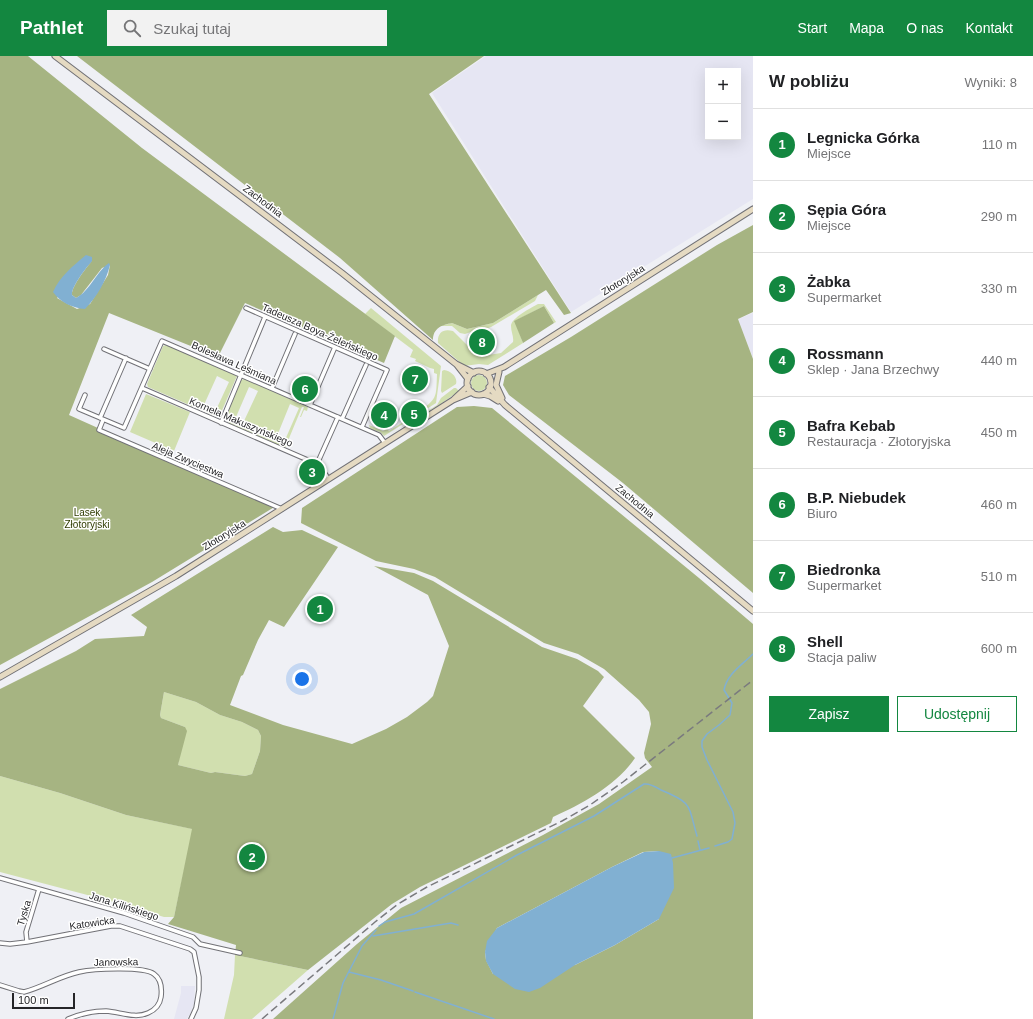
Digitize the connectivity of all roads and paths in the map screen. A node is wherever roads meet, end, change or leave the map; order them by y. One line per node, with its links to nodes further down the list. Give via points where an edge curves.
1 (55, 56): 9 (main road, Zachodnia, via 342,273)
2 (753, 209): 11 (main road, Złotoryjska)
3 (246, 308): 4 (street, Tadeusza Boya-Żeleńskiego)
4 (265, 317): 6 (street, Tadeusza Boya-Żeleńskiego); 16 (street)
5 (295, 334): 21 (street)
6 (335, 347): 27 (street); 32 (street, Tadeusza Boya-Żeleńskiego, via 387,370)
7 (104, 349): 8 (street)
8 (126, 358): 12 (street); 30 (street)
9 (456, 364): 14 (main road, Zachodnia); 17 (main road, Zachodnia)
10 (366, 365): 29 (street)
11 (504, 367): 13 (main road, Złotoryjska); 15 (main road, Złotoryjska)
12 (150, 369): 16 (street, Bolesława Leśmiana, via 162,341); 20 (street)
13 (499, 372): 18 (main road, Złotoryjska); 28 (main road, via 496,385)
14 (474, 373): 15 (main road); 17 (main road)
15 (486, 374): 18 (main road)
16 (241, 375): 21 (street, Bolesława Leśmiana); 31 (street)
17 (468, 379): 19 (main road)
18 (490, 381): 22 (main road)
19 (468, 386): 23 (main road); 26 (main road, Złotoryjska)
20 (142, 388): 30 (street, via 124,428); 31 (street, Kornela Makuszyńskiego)
21 (272, 388): 27 (street, Bolesława Leśmiana)
22 (489, 388): 24 (main road); 28 (main road, Zachodnia)
23 (472, 392): 24 (main road); 26 (main road, Złotoryjska)
24 (483, 394): 28 (main road, Zachodnia)
25 (85, 395): 30 (street, via 79,409)
26 (453, 400): 33 (main road, Złotoryjska)
27 (310, 405): 29 (street, Bolesława Leśmiana)
28 (505, 405): 37 (main road, Zachodnia)
29 (340, 418): 32 (street, Bolesława Leśmiana); 34 (street)
30 (101, 419): 36 (street, Aleja Zwycięstwa, via 99,430)
31 (221, 423): 34 (street, Kornela Makuszyńskiego)
32 (362, 427): 33 (street, Bolesława Leśmiana, via 379,435)
33 (385, 443): 35 (main road, Złotoryjska)
34 (317, 464): 35 (street)
35 (328, 480): 36 (main road, Złotoryjska)
36 (282, 509): 38 (main road, Złotoryjska, via 176,576)
37 (753, 611)
38 (0, 677)
39 (0, 878): 40 (street, Jana Kilińskiego)
40 (39, 889): 41 (street, Tyska, via 26,932); 43 (street, Jana Kilińskiego, via 124,913 193,938 200,944)
41 (26, 942): 42 (street, Katowicka); 46 (street, Katowicka, via 120,926 190,949 194,952 199,977 197,1003)
42 (0, 943)
43 (240, 953)
44 (0, 985): 45 (street, Janowska, via 24,992 79,972 102,969 145,970 155,975 160,983 159,1003 155,1009 144,1015 106,1011 82,1013)
45 (68, 1019)
46 (191, 1019)

